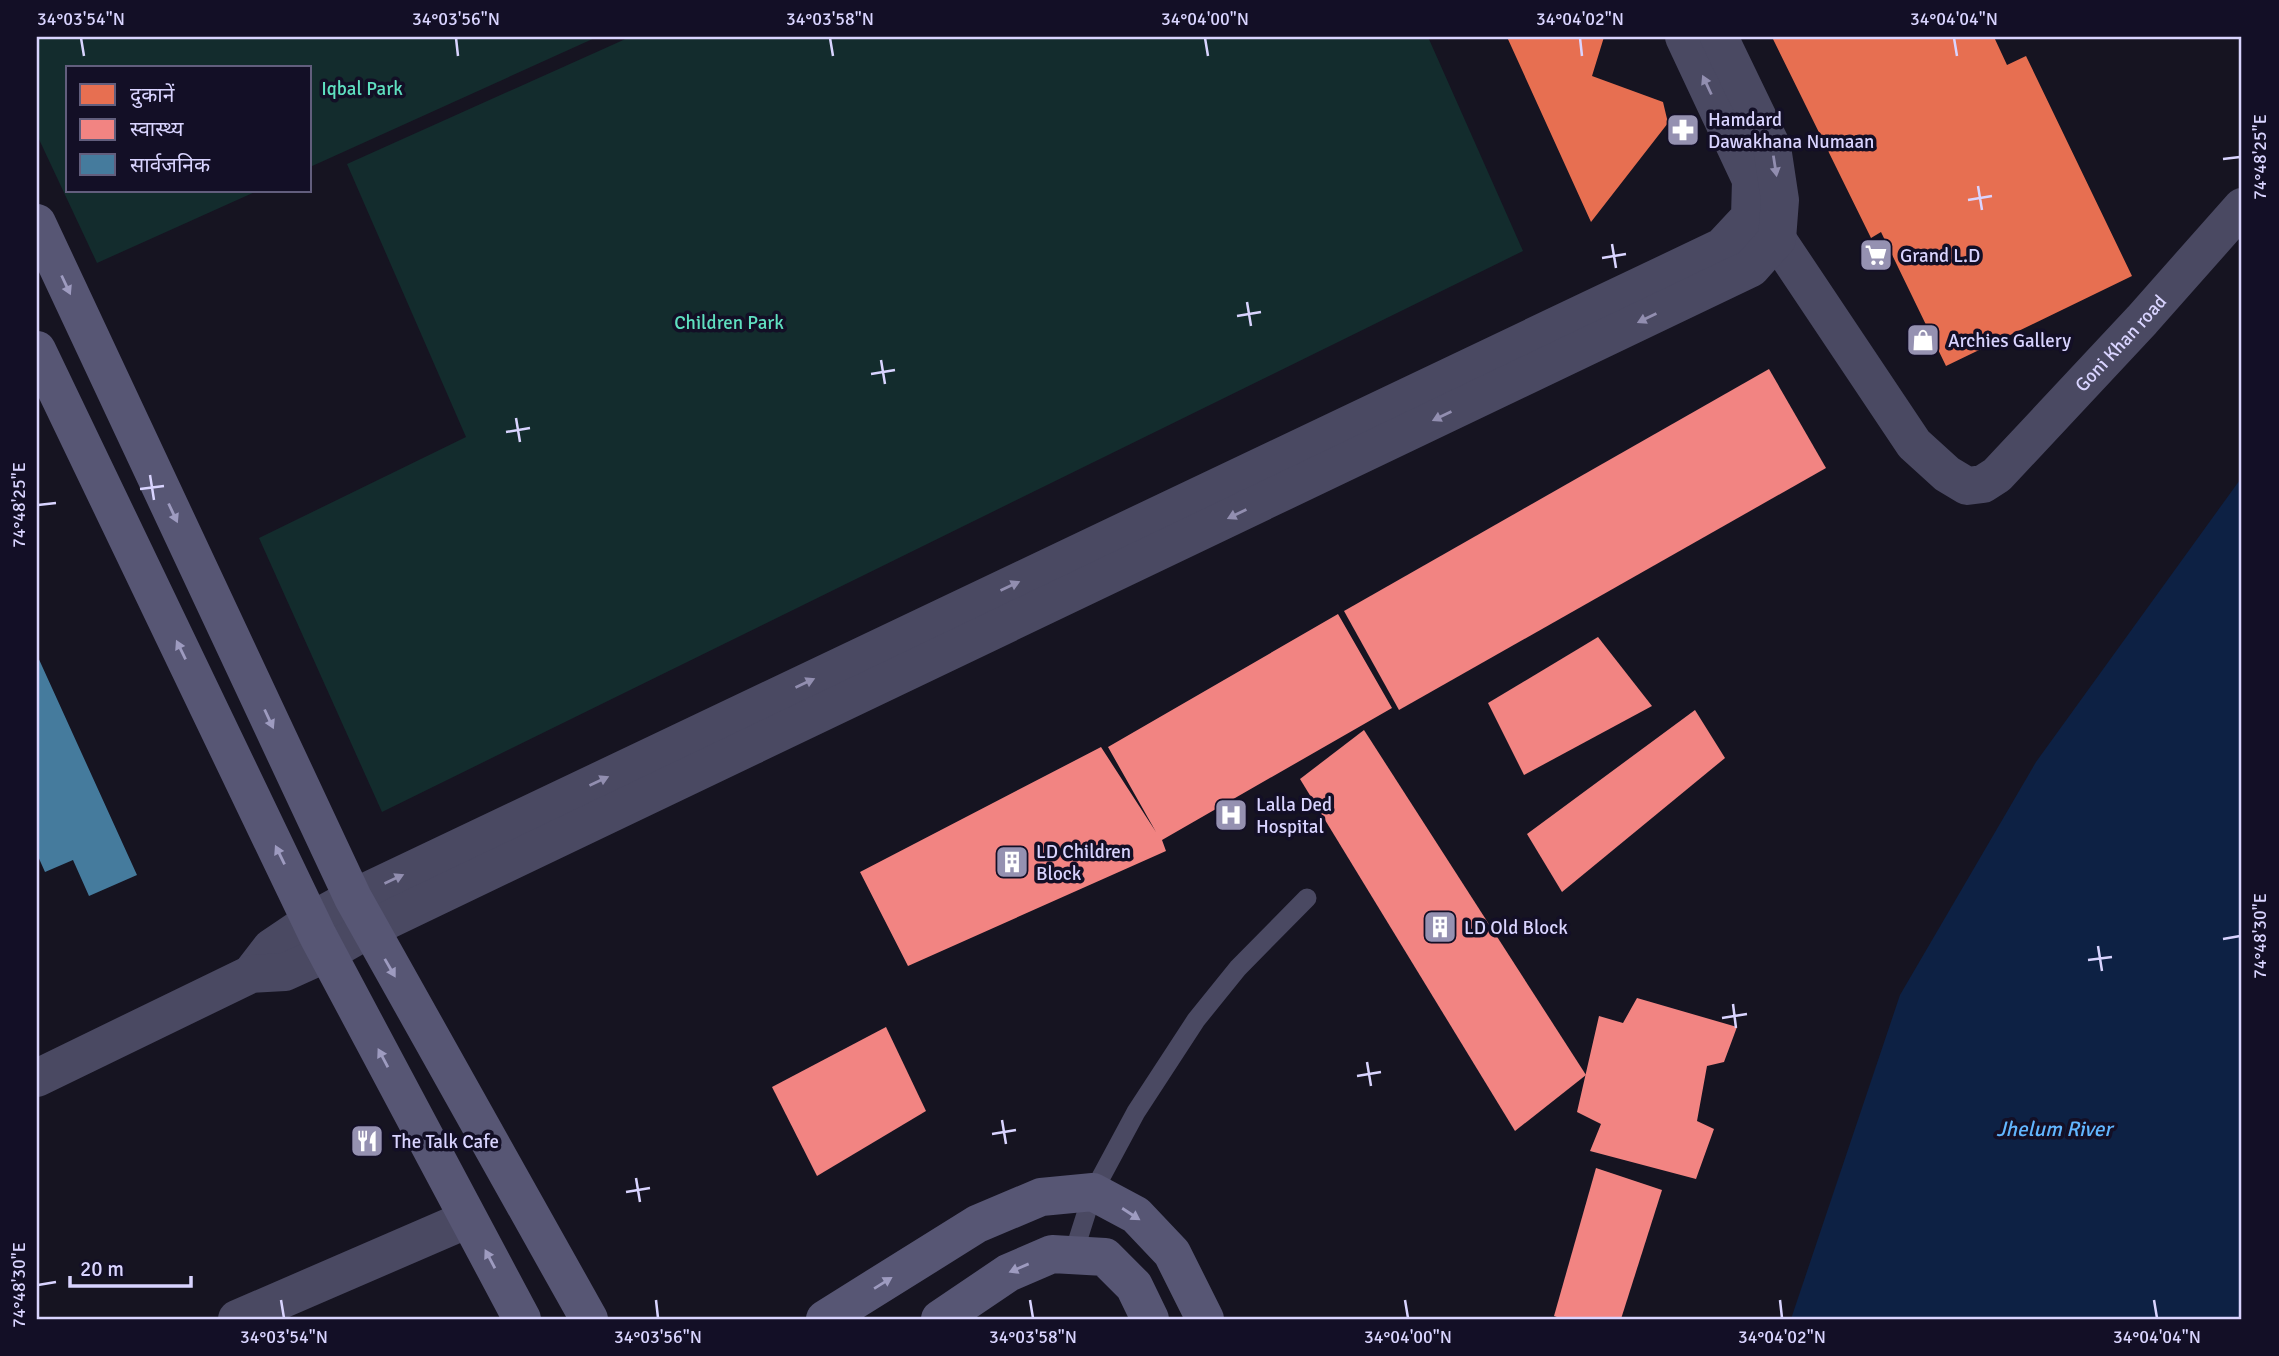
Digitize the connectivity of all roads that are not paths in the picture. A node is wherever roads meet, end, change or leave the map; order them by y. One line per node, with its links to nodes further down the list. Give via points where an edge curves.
1 (1684, 37): 8 (street, one-way to 1, via 1722,247 1750,217 1751,180)
2 (1719, 37): 5 (street, one-way to 5, via 1772,147 1780,200)
3 (2242, 207): 5 (street, Goni Khan road, via 1997,475 1983,484 1967,486 1914,444)
4 (37, 223): 8 (main road, one-way to 8)
5 (1777, 239): 8 (street, one-way to 8, via 1751,268)
6 (37, 350): 9 (main road, one-way to 6)
7 (1307, 898): 11 (lane, via 1238,968 1196,1020 1136,1112)
8 (361, 914): 9 (street); 16 (main road, one-way to 16)
9 (319, 937): 10 (street, via 285,972 251,974); 12 (main road, one-way to 9)
10 (37, 1078)
11 (1093, 1192): 13 (lane); 17 (main road, one-way to 11, via 977,1224 1041,1197); 20 (main road, one-way to 20, via 1136,1215 1172,1253)
12 (468, 1219): 14 (street); 15 (main road, one-way to 12)
13 (1073, 1255): 18 (main road, one-way to 18, via 1052,1254 1008,1273); 19 (main road, via 1105,1257 1134,1286)
14 (237, 1319)
15 (522, 1319)
16 (589, 1319)
17 (825, 1319)
18 (940, 1319)
19 (1150, 1319)
20 (1205, 1319)

